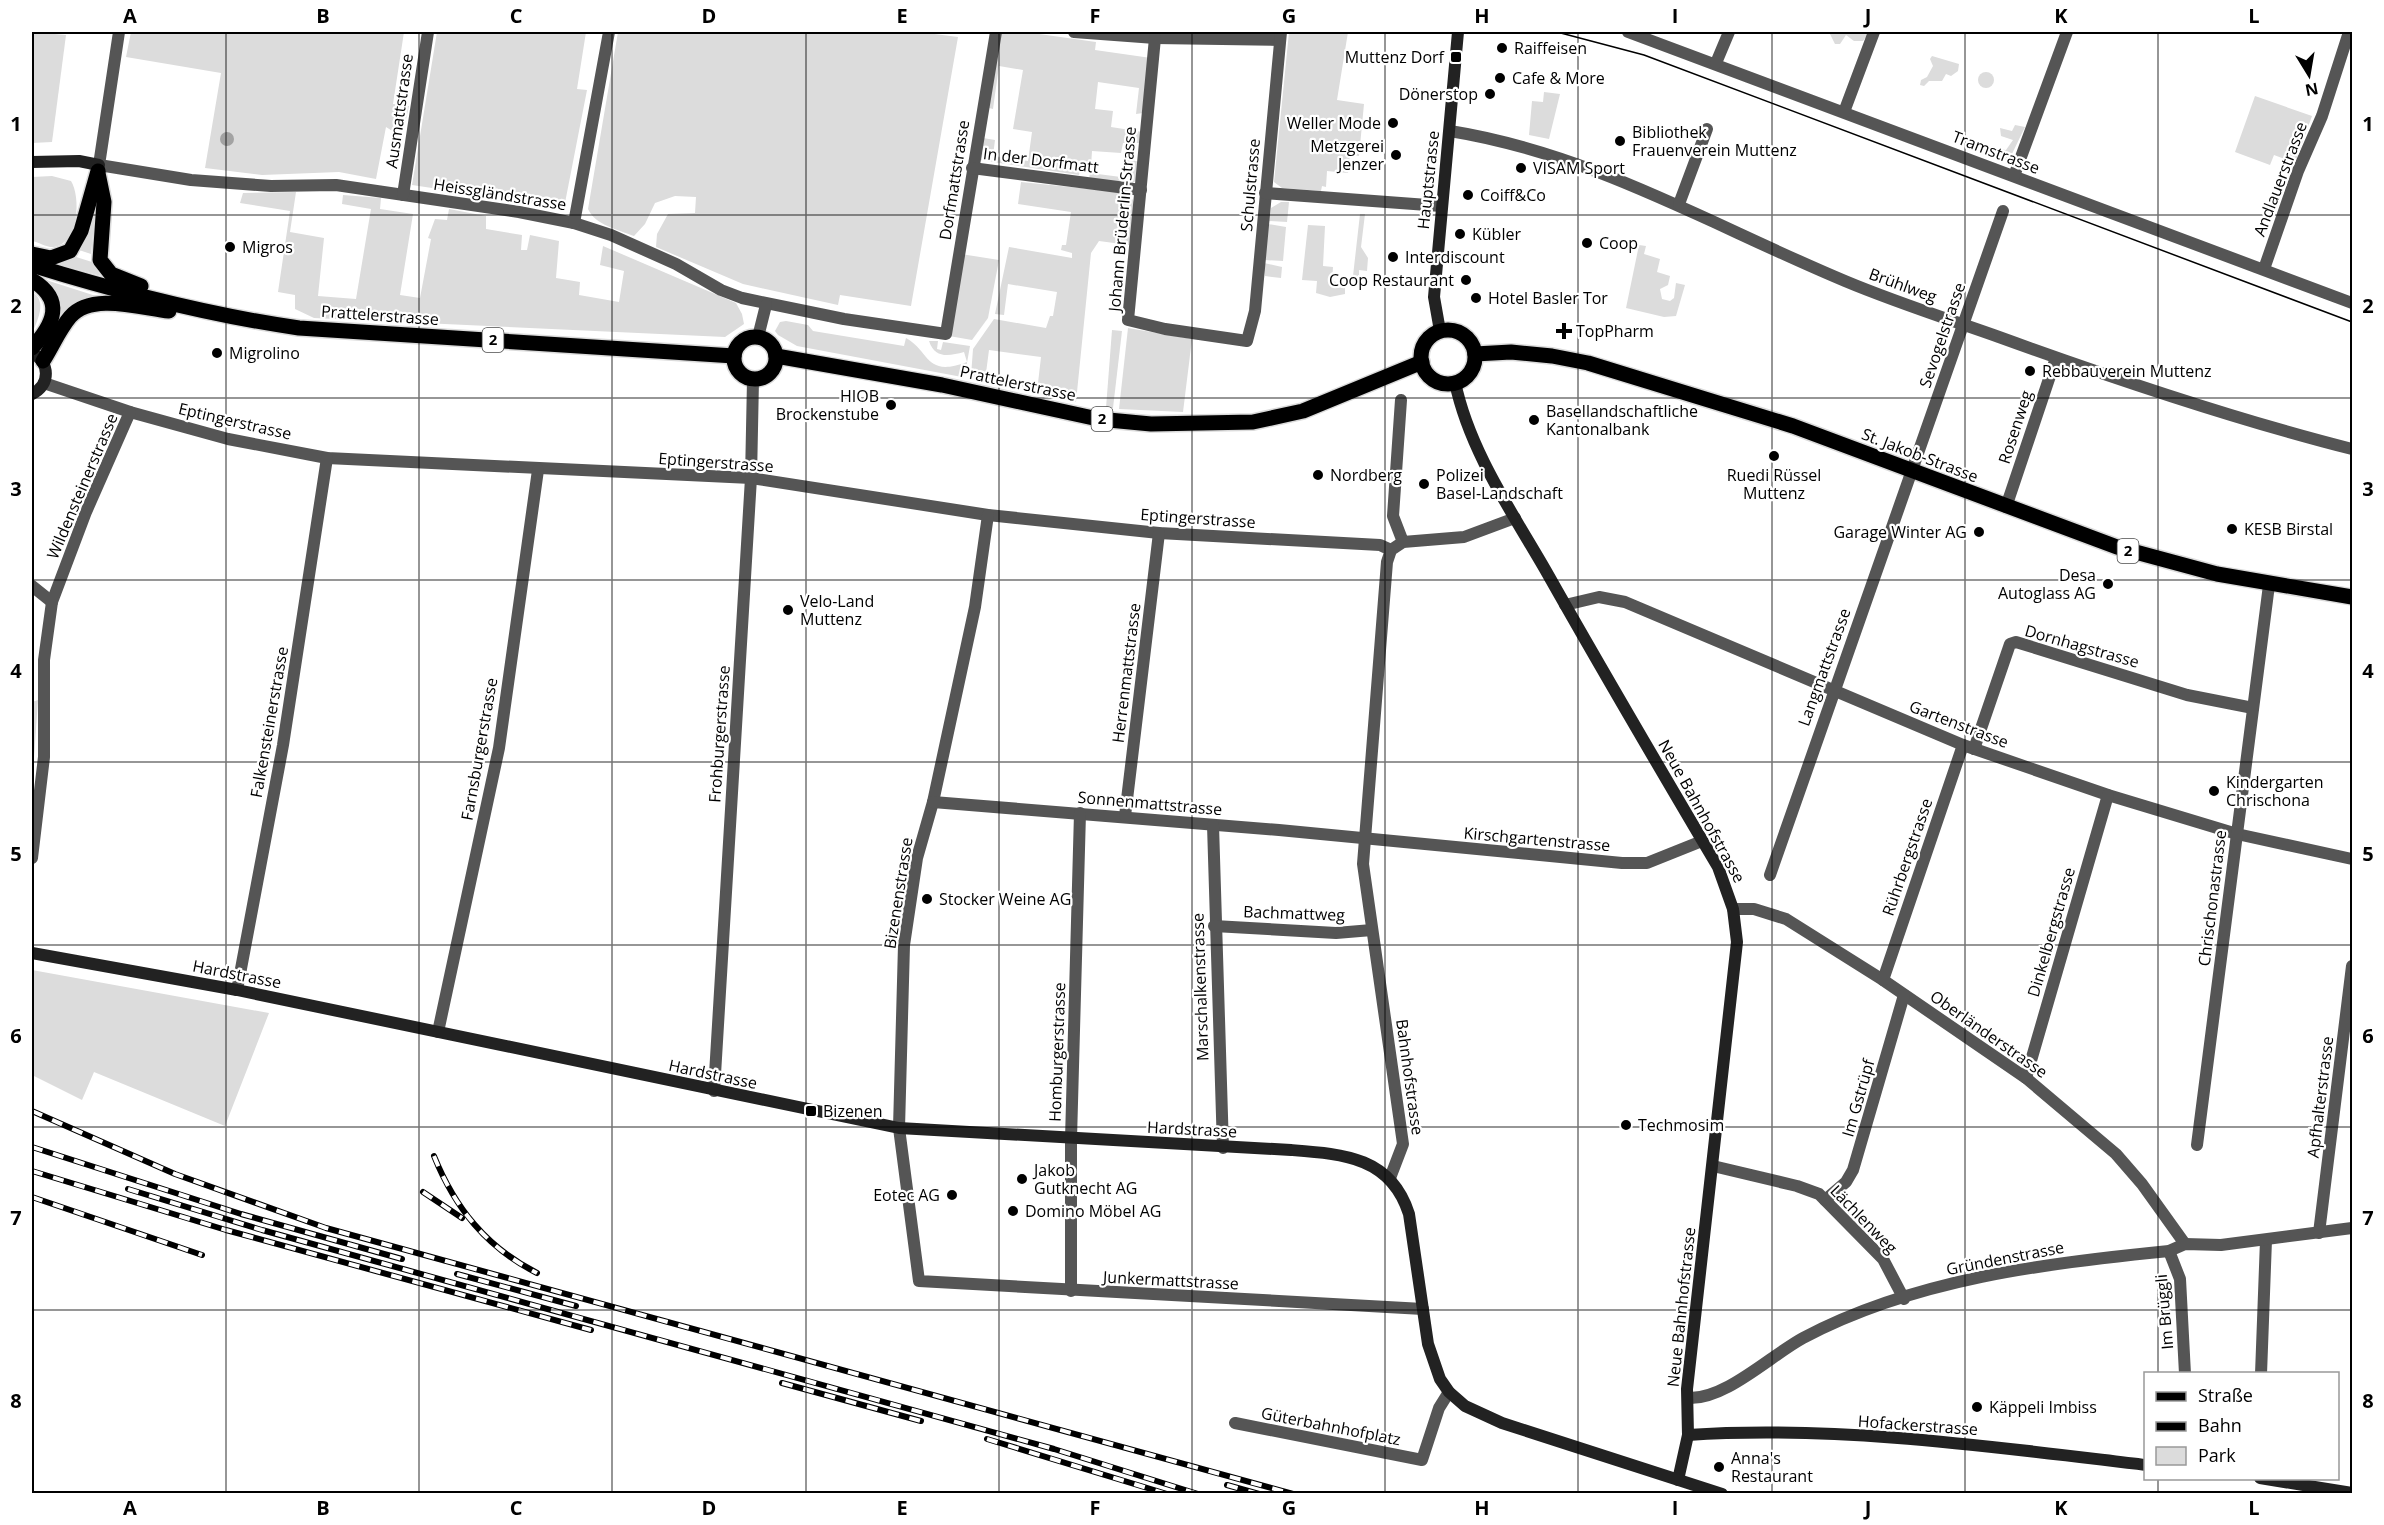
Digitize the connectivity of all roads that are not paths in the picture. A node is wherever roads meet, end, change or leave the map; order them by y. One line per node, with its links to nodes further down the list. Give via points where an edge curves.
1 (119, 32): 20 (street)
2 (428, 32): 24 (street, Ausmattstrasse)
3 (609, 32): 28 (street)
4 (996, 32): 19 (street, Dorfmattstrasse)
5 (1074, 32): 13 (street)
6 (1458, 32): 17 (street, Hauptstrasse)
7 (1628, 32): 14 (street, Tramstrasse)
8 (1729, 32): 14 (street)
9 (1874, 32): 15 (street)
10 (2067, 32): 21 (street)
11 (2349, 32): 31 (street, Andlauerstrasse)
12 (1280, 36): 13 (street); 23 (street, Schulstrasse)
13 (1155, 38): 22 (street, Johann Brüderlin-Strasse)
14 (1716, 63): 15 (street, Tramstrasse)
15 (1844, 112): 21 (street, Tramstrasse)
16 (1707, 129): 25 (street)
17 (1450, 131): 25 (street, Brühlweg, via 1514,143 1623,180); 26 (street, Hauptstrasse)
18 (32, 162): 20 (street, Heissgländstrasse, via 79,161)
19 (972, 168): 22 (street, In der Dorfmatt); 38 (street, Dorfmattstrasse)
20 (98, 169): 24 (street, Heissgländstrasse, via 270,186 336,185); 29 (main road, via 81,231 70,251 51,258); 35 (main road, via 104,202 99,255 111,274)
21 (2014, 176): 31 (street, Tramstrasse)
22 (1141, 190): 40 (street, Johann Brüderlin-Strasse, via 1128,320)
23 (1265, 193): 26 (street); 40 (street, Schulstrasse, via 1255,311)
24 (403, 195): 28 (street, Heissgländstrasse)
25 (1679, 204): 36 (street, Brühlweg, via 1845,281)
26 (1441, 206): 37 (street, Hauptstrasse, via 1434,297)
27 (2003, 211): 36 (street, Sevogelstrasse)
28 (574, 223): 34 (street, Heissgländstrasse, via 611,235 722,290)
29 (32, 254)
30 (32, 265): 35 (main road, Prattelerstrasse / 2, via 95,285)
31 (2264, 269): 33 (street, Tramstrasse)
32 (32, 280): 41 (main road, via 49,294 54,306 44,335)
33 (2352, 303)
34 (766, 305): 38 (street, Heissgländstrasse); 39 (street)
35 (253, 321): 43 (main road, Prattelerstrasse / 2, via 299,328); 45 (main road, via 93,305 70,316)
36 (1963, 324): 46 (street, Brühlweg); 57 (street, Sevogelstrasse)
37 (1440, 331): 42 (main road, via 1463,334); 47 (main road, via 1427,340)
38 (946, 334)
39 (758, 337): 43 (main road, via 740,344); 44 (main road, via 770,344)
40 (1247, 341)
41 (32, 348)
42 (1475, 354): 49 (main road, via 1472,369); 57 (main road, St. Jakob-Strasse / 2, via 1511,352 1588,363 1793,426)
43 (734, 356): 48 (main road, via 737,369)
44 (776, 356): 47 (main road, Prattelerstrasse / 2, via 942,385 1098,419 1151,424 1253,422 1303,411); 48 (main road, via 770,374)
45 (37, 357): 50 (street, via 46,372)
46 (2056, 358): 54 (street, Brühlweg, via 2244,420); 59 (street, Rosenweg)
47 (1422, 362): 49 (main road, via 1431,377)
48 (753, 380): 58 (street, Frohburgerstrasse)
49 (1455, 382): 61 (street, Neue Bahnhofstrasse, via 1479,451)
50 (44, 383): 51 (street); 53 (street, Eptingerstrasse)
51 (32, 393)
52 (1401, 400): 63 (street, via 1393,516)
53 (130, 412): 55 (street, Eptingerstrasse, via 228,439); 68 (street, Wildensteinerstrasse)
54 (2352, 449)
55 (327, 458): 56 (street, Eptingerstrasse); 90 (street, Falkensteinerstrasse, via 283,745)
56 (538, 470): 58 (street, Eptingerstrasse); 92 (street, Farnsburgerstrasse, via 499,748)
57 (1912, 471): 59 (main road, St. Jakob-Strasse / 2); 70 (street, Langmattstrasse)
58 (751, 478): 60 (street, Eptingerstrasse); 94 (street, Frohburgerstrasse)
59 (2006, 507): 65 (main road, St. Jakob-Strasse / 2, via 2170,563)
60 (988, 516): 62 (street, Eptingerstrasse); 74 (street, Bizenenstrasse, via 975,608)
61 (1515, 518): 63 (street, via 1464,537); 69 (street, Neue Bahnhofstrasse)
62 (1159, 533): 64 (street, Eptingerstrasse, via 1380,545); 76 (street, Herrenmattstrasse)
63 (1403, 542): 64 (street)
64 (1391, 550): 79 (street, Bahnhofstrasse)
65 (2269, 585): 67 (main road, St. Jakob-Strasse / 2); 71 (street, Chrischonastrasse)
66 (32, 586): 68 (street)
67 (2352, 597)
68 (52, 602): 81 (street, Wildensteinerstrasse, via 44,660 44,757)
69 (1565, 605): 70 (street, Gartenstrasse, via 1599,597 1625,602); 80 (street, Neue Bahnhofstrasse)
70 (1833, 690): 72 (street, Gartenstrasse); 83 (street, Langmattstrasse)
71 (2253, 708): 72 (street, Dornhagstrasse, via 2187,695 2016,642 2010,644); 78 (street, Chrischonastrasse)
72 (1969, 747): 73 (street, Gartenstrasse); 89 (street, Rührbergstrasse)
73 (2108, 795): 78 (street, Gartenstrasse); 93 (street, Dinkelbergstrasse)
74 (933, 802): 75 (street, Sonnenmattstrasse); 95 (street, Bizenenstrasse, via 917,858 904,945)
75 (1080, 813): 76 (street, Sonnenmattstrasse); 96 (street, Homburgerstrasse)
76 (1125, 816): 77 (street, Sonnenmattstrasse)
77 (1213, 825): 79 (street, Sonnenmattstrasse); 85 (street, Marschalkenstrasse)
78 (2237, 834): 82 (street, Gartenstrasse); 97 (street, Chrischonastrasse)
79 (1365, 839): 80 (street, Kirschgartenstrasse, via 1622,863 1647,863); 86 (street, Bahnhofstrasse, via 1363,864)
80 (1702, 841): 84 (street, Neue Bahnhofstrasse, via 1726,884)
81 (32, 858)
82 (2352, 859)
83 (1770, 875)
84 (1733, 909): 89 (street, Oberländerstrasse, via 1754,909 1786,919); 99 (street, Neue Bahnhofstrasse, via 1737,942)
85 (1214, 926): 86 (street, Bachmattweg, via 1336,933); 98 (street, Marschalkenstrasse)
86 (1372, 930): 100 (street, Bahnhofstrasse, via 1403,1144)
87 (32, 953): 90 (street, Hardstrasse)
88 (2352, 966): 103 (street, Apfhalterstrasse)
89 (1883, 980): 91 (street, Oberländerstrasse)
90 (237, 990): 92 (street, Hardstrasse)
91 (1904, 995): 93 (street, Oberländerstrasse); 101 (street, Im Gstrüpf, via 1853,1170 1846,1182)
92 (438, 1032): 94 (street, Hardstrasse)
93 (2026, 1078): 105 (street, Oberländerstrasse, via 2116,1154)
94 (714, 1091): 95 (street, Hardstrasse)
95 (899, 1128): 96 (street, Hardstrasse); 107 (street, Bizenenstrasse)
96 (1071, 1139): 98 (street, Hardstrasse); 108 (street, Homburgerstrasse)
97 (2198, 1145)
98 (1223, 1148): 100 (street, Hardstrasse, via 1332,1153 1355,1159)
99 (1713, 1166): 101 (street, Lächlenweg, via 1811,1190); 114 (street, Neue Bahnhofstrasse)
100 (1390, 1178): 110 (street, via 1404,1196 1409,1214)
101 (1825, 1200): 109 (street, Lächlenweg, via 1883,1259)
102 (2352, 1228): 103 (street, Gründenstrasse)
103 (2319, 1233): 104 (street, Gründenstrasse)
104 (2266, 1240): 105 (street, Gründenstrasse); 112 (street)
105 (2185, 1244): 106 (street, Gründenstrasse)
106 (2169, 1251): 109 (street, Gründenstrasse, via 2010,1271); 111 (street, Im Brüggli, via 2181,1279)
107 (919, 1281): 108 (street, Junkermattstrasse)
108 (1071, 1291): 110 (street, Junkermattstrasse)
109 (1904, 1299): 114 (street, Gründenstrasse, via 1803,1339 1716,1393)
110 (1423, 1309): 113 (street, via 1435,1365)
111 (2185, 1372)
112 (2261, 1372)
113 (1449, 1392): 115 (street, Güterbahnhofplatz, via 1439,1408 1422,1460); 118 (street, via 1466,1406 1502,1423)
114 (1688, 1398): 116 (street, Neue Bahnhofstrasse)
115 (1235, 1423)
116 (1688, 1435): 117 (street, Hofackerstrasse, via 1922,1441); 118 (street, Neue Bahnhofstrasse)
117 (2144, 1465)
118 (1678, 1480): 121 (street)
119 (2270, 1480): 120 (street)
120 (2352, 1492)
121 (1722, 1494)

